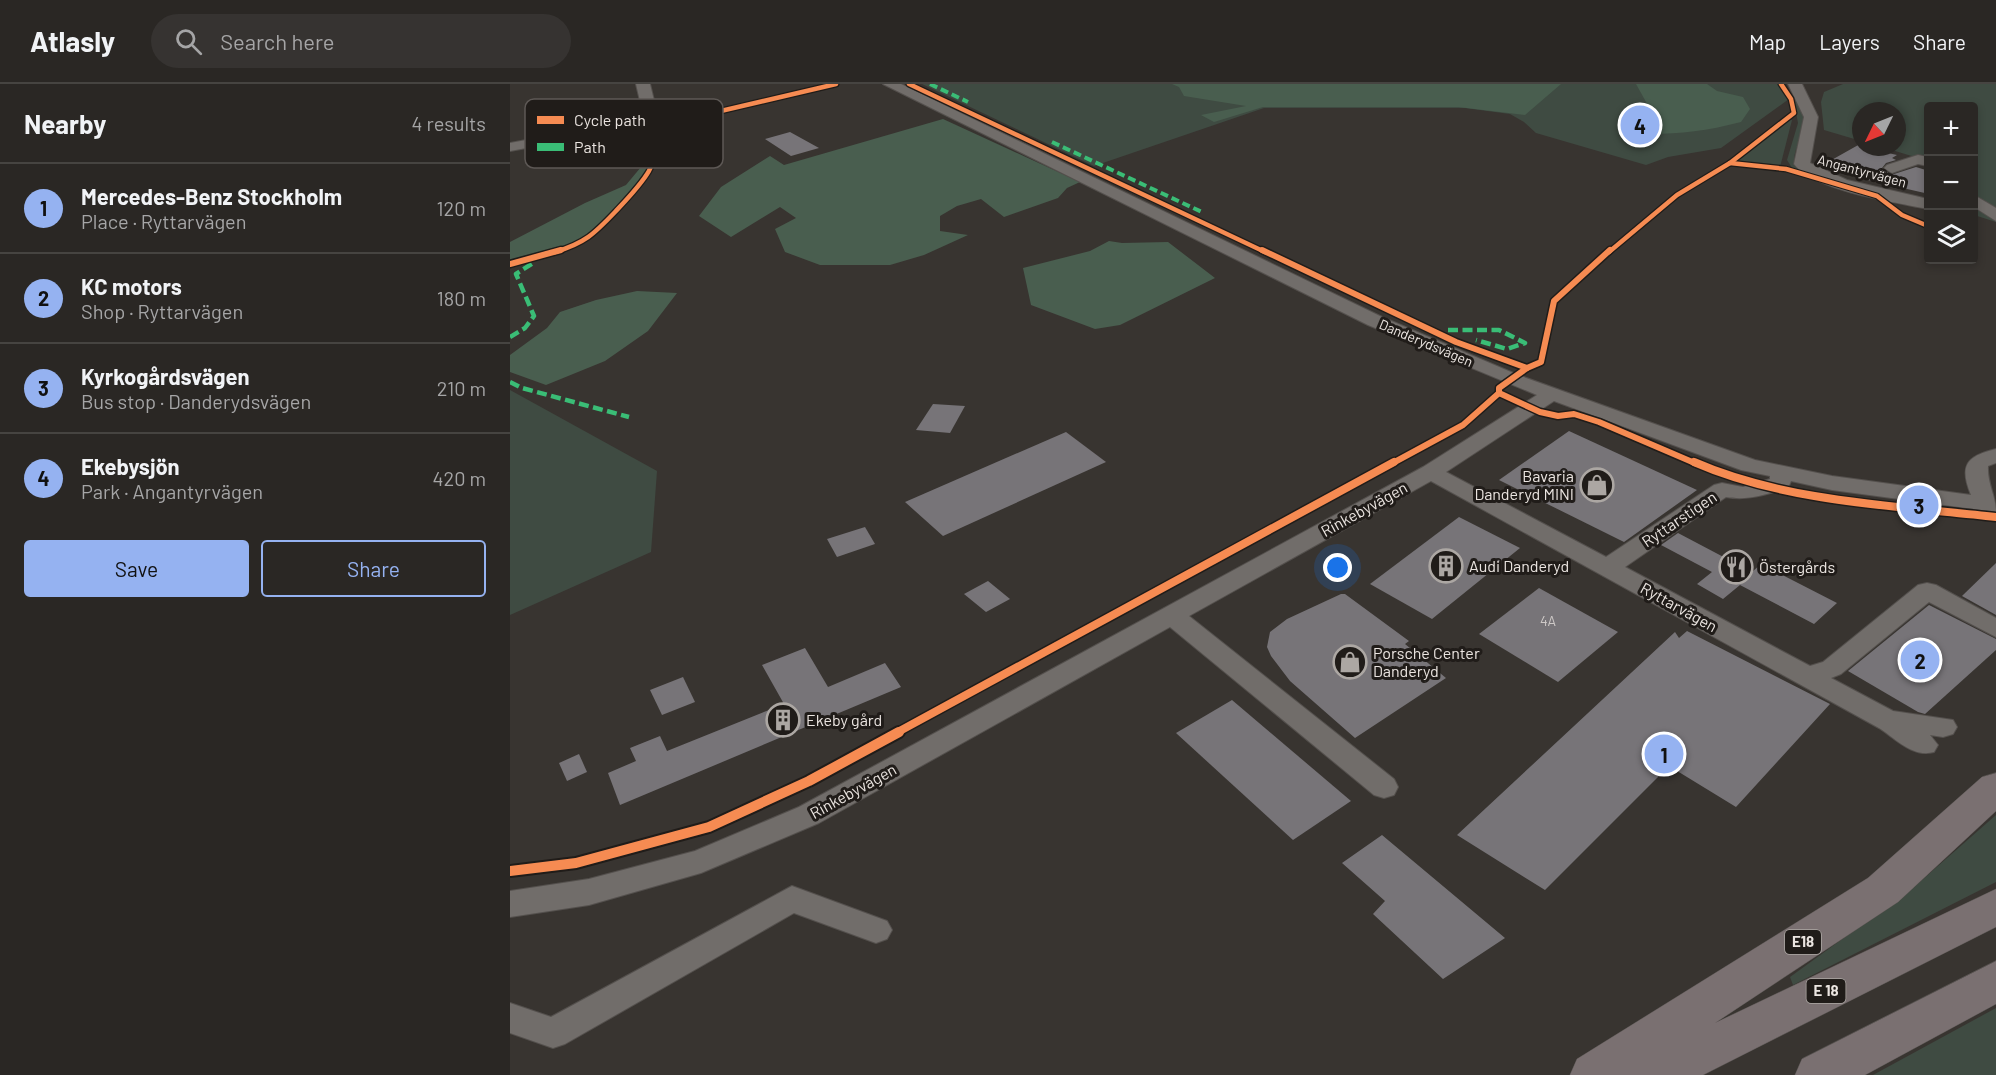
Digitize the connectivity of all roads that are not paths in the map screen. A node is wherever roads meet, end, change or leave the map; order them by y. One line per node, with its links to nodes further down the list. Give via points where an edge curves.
1 (643, 84): 4 (street)
2 (890, 84): 14 (street, Danderydsvägen, via 1375,321)
3 (1795, 84): 9 (street, Angantyrvägen, via 1810,117 1802,164 1808,170)
4 (647, 99)
5 (525, 144): 6 (street)
6 (510, 147)
7 (1924, 161): 8 (street)
8 (1892, 168)
9 (1924, 203)
10 (1978, 203): 11 (street)
11 (1996, 216)
12 (1978, 219): 13 (street)
13 (1996, 225)
14 (1551, 394): 16 (street, Rinkebyvägen); 17 (street, Danderydsvägen, via 1689,445)
15 (1996, 456): 18 (street, via 1977,463 1976,481)
16 (1431, 472): 19 (street, Ryttarvägen); 20 (street, Rinkebyvägen)
17 (1782, 473): 18 (street, Danderydsvägen); 19 (street, Ryttarstigen, via 1780,483 1744,494 1722,490)
18 (1991, 504)
19 (1607, 568): 22 (street, Ryttarvägen)
20 (1171, 615): 24 (street); 26 (street, Rinkebyvägen, via 809,815 701,861 589,892)
21 (1996, 629): 22 (street, via 1927,591 1832,668)
22 (1808, 677): 23 (street, Ryttarvägen, via 1888,721)
23 (1934, 736)
24 (1384, 787)
25 (1996, 788): 31 (highway, E18, via 1883,890)
26 (510, 903)
27 (1996, 907): 32 (highway, E 18)
28 (876, 930): 30 (street, via 792,899 553,1033)
29 (1996, 981): 33 (highway)
30 (510, 1018)
31 (1594, 1075)
32 (1655, 1075)
33 (1819, 1075)

